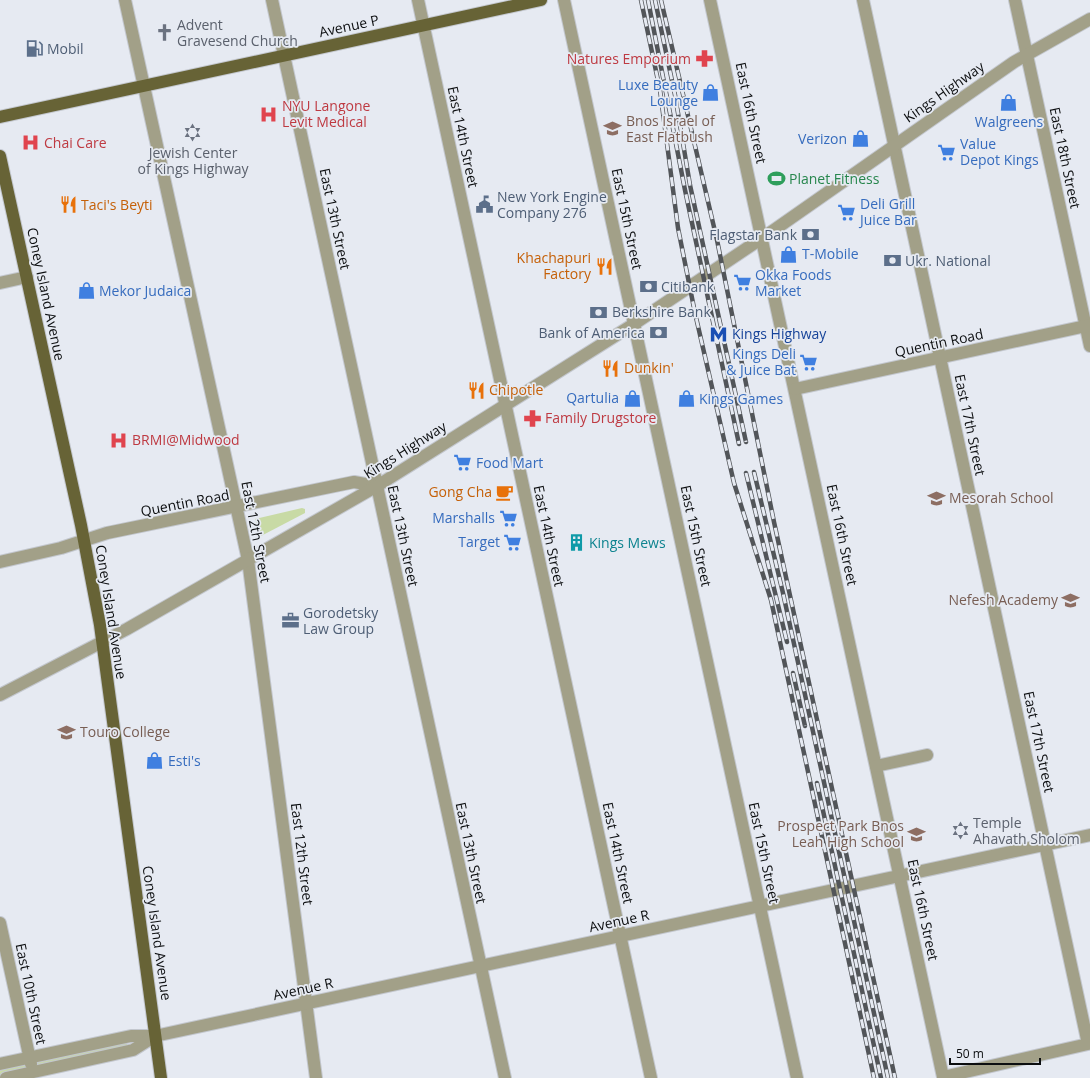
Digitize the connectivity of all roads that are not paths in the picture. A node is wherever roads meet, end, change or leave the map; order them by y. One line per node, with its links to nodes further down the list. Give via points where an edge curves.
1 (125, 0): 13 (street, East 12th Street)
2 (272, 0): 12 (street, East 13th Street)
3 (418, 0): 10 (street, East 14th Street)
4 (541, 0): 10 (main road, Avenue P)
5 (564, 0): 20 (street, East 15th Street)
6 (710, 0): 17 (street, East 16th Street)
7 (863, 0): 15 (street, East 17th Street)
8 (1015, 0): 11 (street, East 18th Street)
9 (1090, 19): 11 (street, Kings Highway)
10 (424, 26): 12 (main road, Avenue P); 25 (street, East 14th Street)
11 (1026, 54): 15 (street, Kings Highway); 21 (street, East 18th Street)
12 (284, 56): 13 (main road, Avenue P); 26 (street, East 13th Street)
13 (144, 87): 14 (main road, Avenue P); 27 (street, East 12th Street)
14 (0, 117)
15 (894, 146): 17 (street, Kings Highway); 23 (street, East 17th Street)
16 (0, 156): 18 (main road, Coney Island Avenue)
17 (762, 238): 20 (street, Kings Highway); 24 (street, East 16th Street)
18 (27, 277): 19 (street); 28 (main road, Coney Island Avenue)
19 (0, 283)
20 (634, 324): 25 (street, Kings Highway); 38 (street, East 15th Street)
21 (1088, 326): 22 (street, East 18th Street); 23 (street, Quentin Road)
22 (1090, 346)
23 (940, 358): 24 (street, Quentin Road); 36 (street, East 17th Street)
24 (795, 389): 34 (street, East 16th Street)
25 (505, 405): 26 (street, Kings Highway); 40 (street, East 14th Street)
26 (377, 486): 27 (street, Quentin Road, via 354,482); 29 (street, Kings Highway); 41 (street, East 13th Street)
27 (236, 508): 28 (street, Quentin Road); 29 (street, East 12th Street)
28 (84, 541): 30 (street, Quentin Road); 31 (main road, Coney Island Avenue)
29 (248, 560): 31 (street, Kings Highway); 42 (street, East 12th Street)
30 (0, 562)
31 (102, 642): 32 (street, Kings Highway); 43 (main road, Coney Island Avenue)
32 (0, 695)
33 (927, 754): 34 (street)
34 (876, 766): 37 (street, East 16th Street)
35 (1090, 835): 36 (street, Avenue R)
36 (1046, 844): 37 (street, Avenue R); 47 (street, East 17th Street, via 1088,1044)
37 (900, 876): 38 (street, Avenue R); 47 (street, East 16th Street)
38 (760, 906): 40 (street, Avenue R); 53 (street, East 15th Street)
39 (0, 923): 44 (street, East 10th Street)
40 (620, 936): 41 (street, Avenue R); 52 (street, East 14th Street)
41 (480, 966): 42 (street, Avenue R); 51 (street, East 13th Street)
42 (306, 1004): 43 (street, Avenue R); 50 (street, East 12th Street)
43 (155, 1036): 44 (street, Avenue R, via 131,1036); 46 (street, Avenue R, via 133,1050); 49 (main road, Coney Island Avenue)
44 (30, 1058): 45 (street, Avenue R); 46 (street, East 10th Street)
45 (0, 1064)
46 (33, 1072): 48 (street, Avenue R)
47 (943, 1077)
48 (6, 1078)
49 (161, 1078)
50 (316, 1078)
51 (505, 1078)
52 (651, 1078)
53 (797, 1078)

